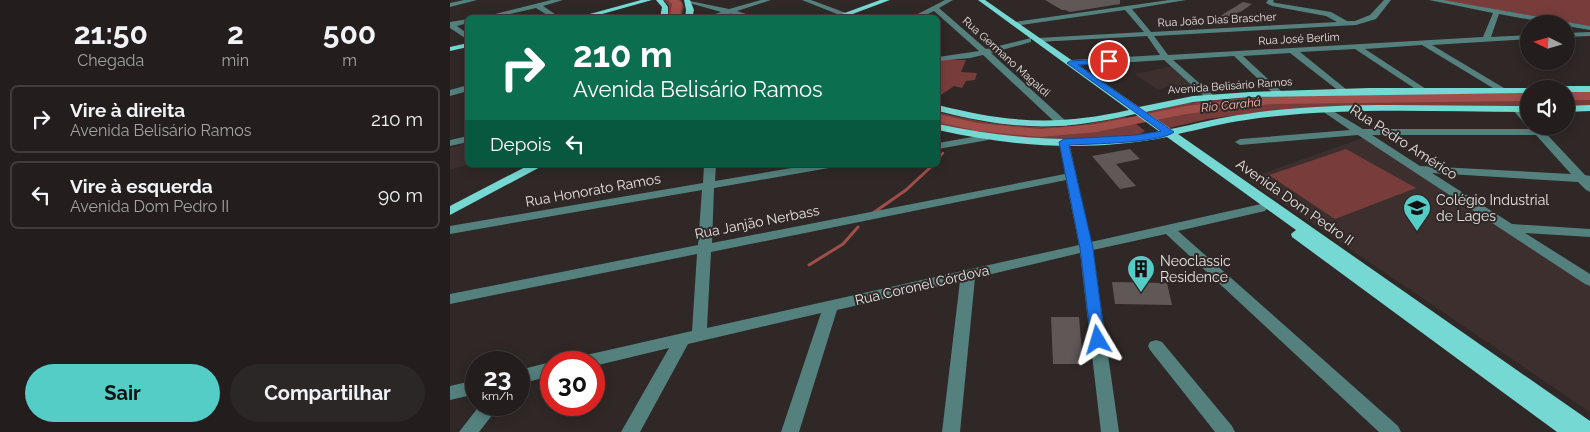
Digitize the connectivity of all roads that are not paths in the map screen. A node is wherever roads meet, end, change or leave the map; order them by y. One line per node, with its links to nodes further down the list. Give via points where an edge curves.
1 (474, 0): 18 (street)
2 (560, 0): 19 (street)
3 (650, 0): 27 (main road)
4 (659, 0): 28 (main road, via 665,7)
5 (768, 0): 22 (street)
6 (805, 0): 24 (street)
7 (887, 0): 24 (main road)
8 (950, 0): 20 (street)
9 (972, 0): 43 (main road, Avenida Dom Pedro II)
10 (981, 0): 35 (main road, Avenida Dom Pedro II)
11 (1161, 0): 16 (street)
12 (1183, 0): 16 (street)
13 (1388, 0): 36 (street, Rua João Dias Brascher, via 1373,18)
14 (1432, 0): 23 (street)
15 (688, 1): 22 (street); 29 (main road)
16 (1171, 2): 21 (street)
17 (1271, 2): 36 (street, via 1328,14)
18 (450, 5)
19 (537, 5): 25 (street); 26 (street)
20 (934, 8): 32 (street); 51 (street, Rua Germano Magaldi)
21 (1127, 8): 35 (street); 38 (street)
22 (729, 11): 30 (street); 31 (street)
23 (1497, 11): 37 (street); 45 (street)
24 (845, 14)
25 (495, 15)
26 (553, 15)
27 (590, 15)
28 (664, 15)
29 (689, 15)
30 (717, 15)
31 (744, 15)
32 (919, 15)
33 (465, 22): 34 (street)
34 (450, 24): 41 (street)
35 (1015, 24): 44 (main road, Avenida Dom Pedro II)
36 (1346, 24): 38 (street, Rua João Dias Brascher)
37 (1590, 28)
38 (1150, 34): 44 (street, Rua João Dias Brascher); 53 (street)
39 (1590, 34): 40 (street)
40 (1575, 35)
41 (465, 36)
42 (1520, 38): 45 (street, Rua José Berlim)
43 (1028, 40): 51 (street); 71 (main road, Avenida Dom Pedro II)
44 (1038, 40): 55 (main road, Avenida Dom Pedro II)
45 (1486, 40): 46 (street, Rua José Berlim)
46 (1423, 43): 48 (street, Rua José Berlim); 59 (street)
47 (465, 46): 49 (main road)
48 (1357, 47): 50 (street, Rua José Berlim); 61 (street)
49 (450, 49)
50 (1293, 51): 52 (street, Rua José Berlim); 62 (street)
51 (985, 52): 54 (street); 73 (street, Rua Germano Magaldi)
52 (1236, 54): 53 (street, Rua José Berlim); 64 (street)
53 (1166, 58): 55 (street, Rua José Berlim); 65 (street)
54 (940, 59)
55 (1070, 63): 71 (main road, Avenida Dom Pedro II)
56 (465, 89): 63 (street)
57 (1575, 89): 58 (main road)
58 (1590, 89)
59 (1501, 90): 60 (main road, Avenida Belisário Ramos); 61 (main road, Avenida Belisário Ramos)
60 (1520, 90)
61 (1422, 91): 62 (main road, Avenida Belisário Ramos)
62 (1344, 92): 64 (main road, Avenida Belisário Ramos)
63 (450, 93)
64 (1278, 94): 65 (main road, Avenida Belisário Ramos)
65 (1210, 97): 71 (main road, Avenida Belisário Ramos, via 1170,102)
66 (940, 108): 73 (main road, Avenida Belisário Ramos, via 1001,123)
67 (1590, 108): 69 (main road)
68 (1517, 109): 70 (main road); 72 (street)
69 (1575, 109)
70 (1328, 111): 76 (main road, via 1238,117); 77 (street, Rua Pedro Américo)
71 (1134, 112): 73 (main road, Avenida Belisário Ramos); 76 (main road, Avenida Dom Pedro II)
72 (1520, 112)
73 (1063, 124)
74 (940, 127): 79 (main road)
75 (1520, 129): 77 (street)
76 (1159, 130): 81 (main road, via 1114,140); 93 (main road, Avenida Dom Pedro II); 111 (main road, Avenida Dom Pedro II)
77 (1361, 132): 82 (street); 88 (street, Rua Pedro Américo)
78 (1541, 135): 90 (street)
79 (984, 138): 81 (main road); 84 (street)
80 (465, 140): 83 (street)
81 (1064, 142): 89 (street)
82 (1240, 142)
83 (450, 143)
84 (940, 146)
85 (534, 167): 94 (main road)
86 (710, 167): 91 (street)
87 (817, 167): 91 (street, Rua Honorato Ramos)
88 (1417, 168): 90 (street); 95 (street, Rua Pedro Américo)
89 (1070, 176): 99 (street, Rua Janjão Nerbass); 100 (street)
90 (1585, 178): 92 (street)
91 (708, 186): 97 (street, Rua Honorato Ramos); 99 (street)
92 (1590, 188)
93 (1261, 208): 96 (street, Rua Coronel Córdova); 119 (main road, Avenida Dom Pedro II)
94 (450, 210)
95 (1508, 227): 98 (street); 102 (street, Rua Pedro Américo)
96 (1168, 229): 100 (street, Rua Coronel Córdova); 118 (street)
97 (450, 230)
98 (1590, 233)
99 (705, 248): 103 (street, Rua Janjão Nerbass); 105 (street)
100 (1086, 248): 101 (street, Rua Coronel Córdova); 116 (street)
101 (968, 275): 104 (street, Rua Coronel Córdova); 115 (street)
102 (1590, 281)
103 (450, 299)
104 (830, 306): 105 (street, Rua Coronel Córdova); 114 (street)
105 (691, 338): 107 (street, Rua Coronel Córdova); 113 (street)
106 (1156, 346): 117 (street)
107 (605, 357)
108 (465, 389): 109 (street)
109 (450, 392)
110 (481, 416): 112 (street)
111 (1590, 431)
112 (468, 432)
113 (630, 432)
114 (790, 432)
115 (951, 432)
116 (1110, 432)
117 (1226, 432)
118 (1392, 432)
119 (1571, 432)

